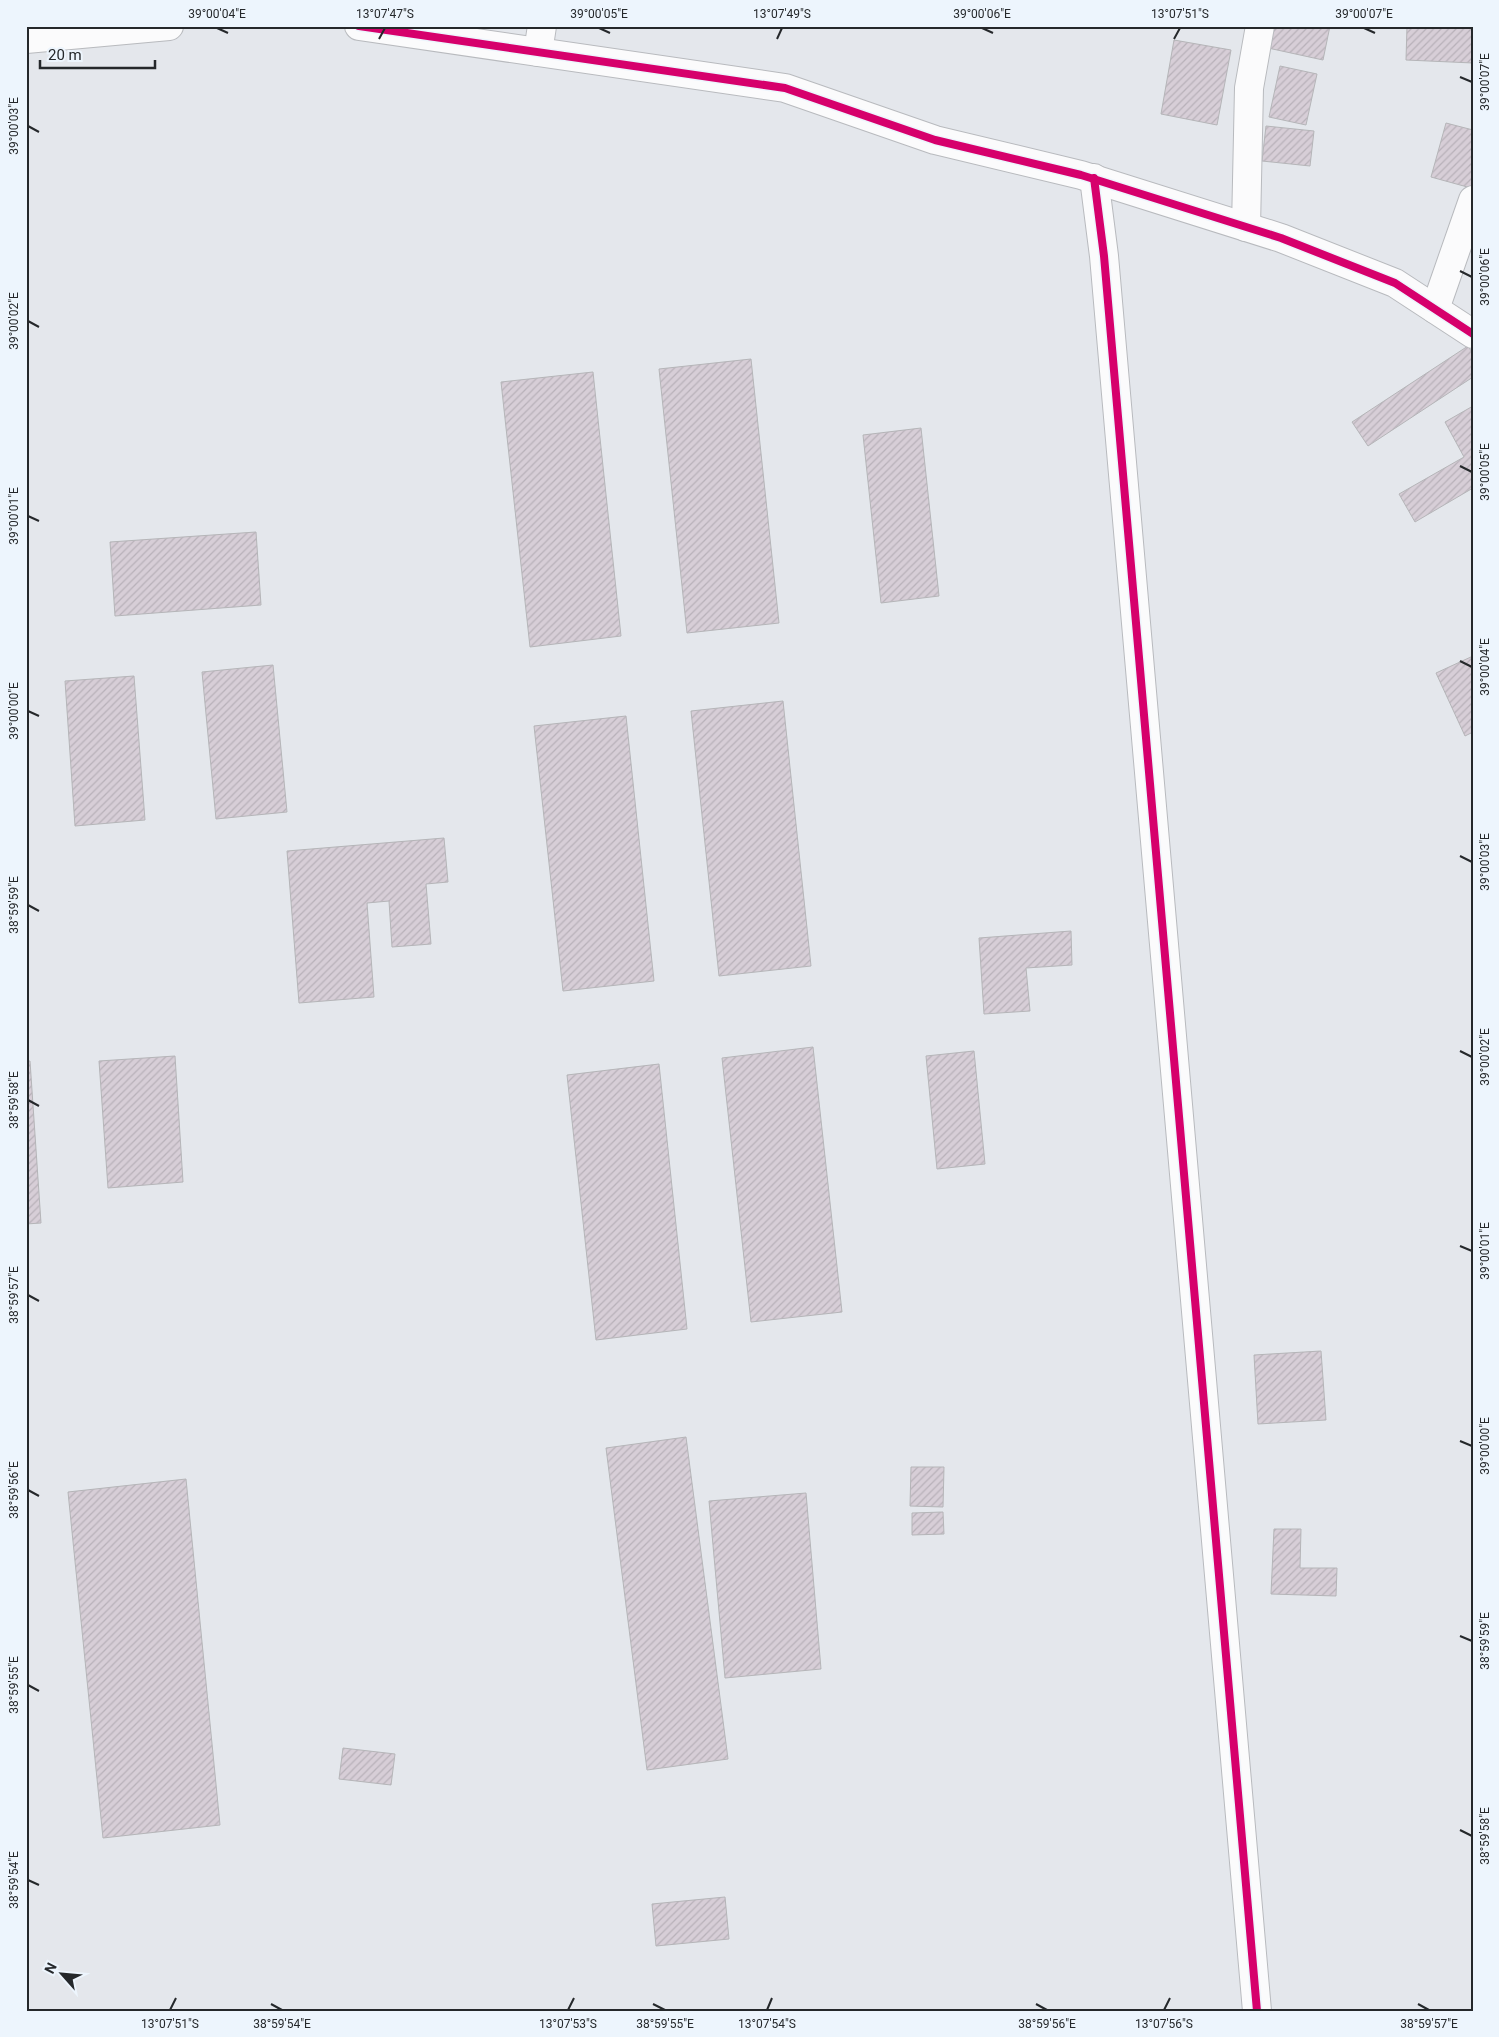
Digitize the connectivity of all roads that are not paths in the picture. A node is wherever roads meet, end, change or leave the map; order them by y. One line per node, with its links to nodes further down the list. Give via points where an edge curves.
1 (169, 26): 4 (street)
2 (359, 26): 5 (street)
3 (1260, 26): 8 (street, via 1249,88)
4 (26, 39)
5 (540, 39): 6 (street, via 785,88 935,140)
6 (1094, 178): 8 (street); 11 (street, via 1104,256)
7 (1473, 200): 9 (street)
8 (1246, 227): 9 (street, via 1395,283)
9 (1435, 310): 10 (street)
10 (1473, 334)
11 (1257, 2011)

